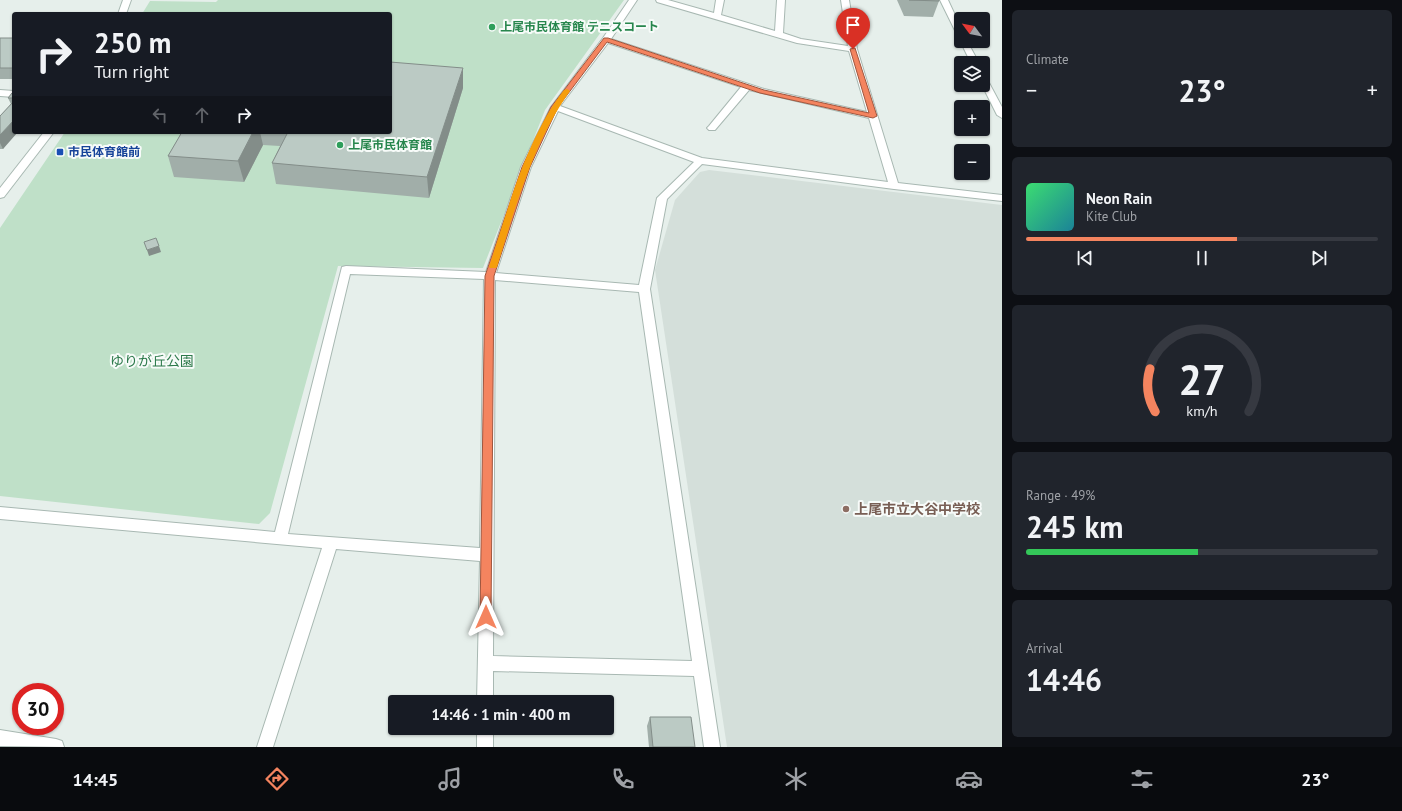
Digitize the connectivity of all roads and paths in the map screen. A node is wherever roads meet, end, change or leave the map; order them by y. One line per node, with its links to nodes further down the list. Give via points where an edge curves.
1 (127, 0): 8 (street)
2 (633, 0): 12 (street)
3 (660, 0): 9 (street)
4 (720, 0): 9 (street)
5 (781, 0): 11 (street)
6 (846, 0): 13 (street)
7 (944, 0): 10 (street)
8 (123, 12)
9 (717, 17): 11 (street)
10 (954, 22)
11 (778, 34): 13 (street, via 800,41)
12 (606, 40): 14 (street); 18 (street)
13 (853, 49): 20 (street)
14 (747, 86): 20 (street); 21 (street)
15 (990, 92): 19 (street)
16 (0, 93): 17 (street)
17 (12, 94)
18 (555, 107): 23 (street); 27 (street, via 526,167)
19 (1001, 113)
20 (873, 116): 24 (street)
21 (712, 128)
22 (47, 134): 25 (street)
23 (700, 161): 24 (street); 28 (street, via 662,198)
24 (894, 186): 26 (street)
25 (0, 195)
26 (1002, 198)
27 (490, 276): 28 (street); 30 (street, via 346,270); 32 (street)
28 (644, 289): 34 (street)
29 (0, 513): 30 (street)
30 (280, 539): 31 (street)
31 (331, 543): 32 (street); 39 (street)
32 (486, 555): 33 (street)
33 (485, 663): 34 (street); 35 (street)
34 (700, 669): 41 (street)
35 (485, 695)
36 (485, 735): 40 (street)
37 (0, 738): 38 (street)
38 (56, 747)
39 (265, 747)
40 (485, 747)
41 (712, 747)

